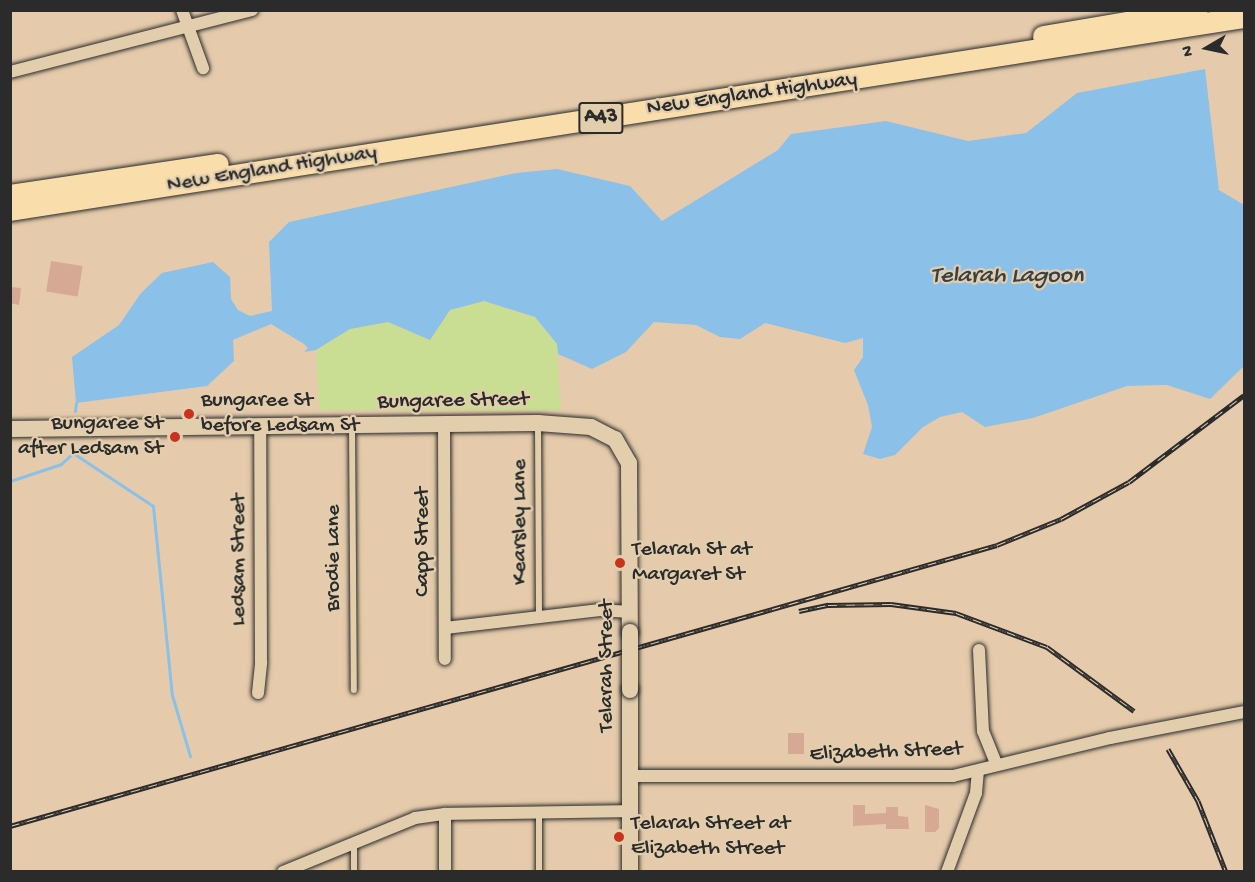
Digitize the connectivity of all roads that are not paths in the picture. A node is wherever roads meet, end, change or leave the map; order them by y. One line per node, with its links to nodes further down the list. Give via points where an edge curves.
1 (182, 10): 5 (street)
2 (252, 10): 5 (street)
3 (1245, 16): 4 (highway, New England Highway / A43)
4 (1192, 17): 8 (highway, New England Highway / A43); 9 (highway, New England Highway / A43)
5 (186, 27): 6 (street); 7 (street)
6 (203, 68)
7 (10, 72)
8 (10, 195)
9 (10, 210)
10 (538, 423): 11 (street, Bungaree Street); 15 (street, Bungaree Street, via 580,424); 17 (lane, Kearsley Lane)
11 (444, 425): 13 (street, Bungaree Street); 18 (street, Capp Street)
12 (260, 426): 13 (street, Bungaree Street); 14 (street, Bungaree Street); 22 (street, Ledsam Street)
13 (352, 426): 21 (lane, Brodie Lane)
14 (10, 429)
15 (606, 432): 16 (street, Telarah Street, via 622,446 630,474)
16 (630, 612): 17 (street, via 600,610); 26 (street, Telarah Street, bridge)
17 (539, 620): 18 (street)
18 (445, 628): 20 (street, Capp Street)
19 (979, 650): 24 (street, via 983,731)
20 (445, 659)
21 (354, 690)
22 (258, 693)
23 (1245, 712): 24 (street, Elizabeth Street)
24 (996, 764): 25 (street, Elizabeth Street)
25 (978, 771): 26 (street, Elizabeth Street, via 952,776); 36 (street, via 976,793)
26 (631, 776): 27 (street, Telarah Street)
27 (630, 811): 29 (street); 35 (street, Telarah Street)
28 (445, 814): 29 (street); 30 (street, via 415,818); 33 (street)
29 (539, 814): 34 (lane)
30 (354, 844): 31 (street); 32 (lane)
31 (283, 872)
32 (354, 872)
33 (445, 872)
34 (539, 872)
35 (630, 872)
36 (947, 872)

